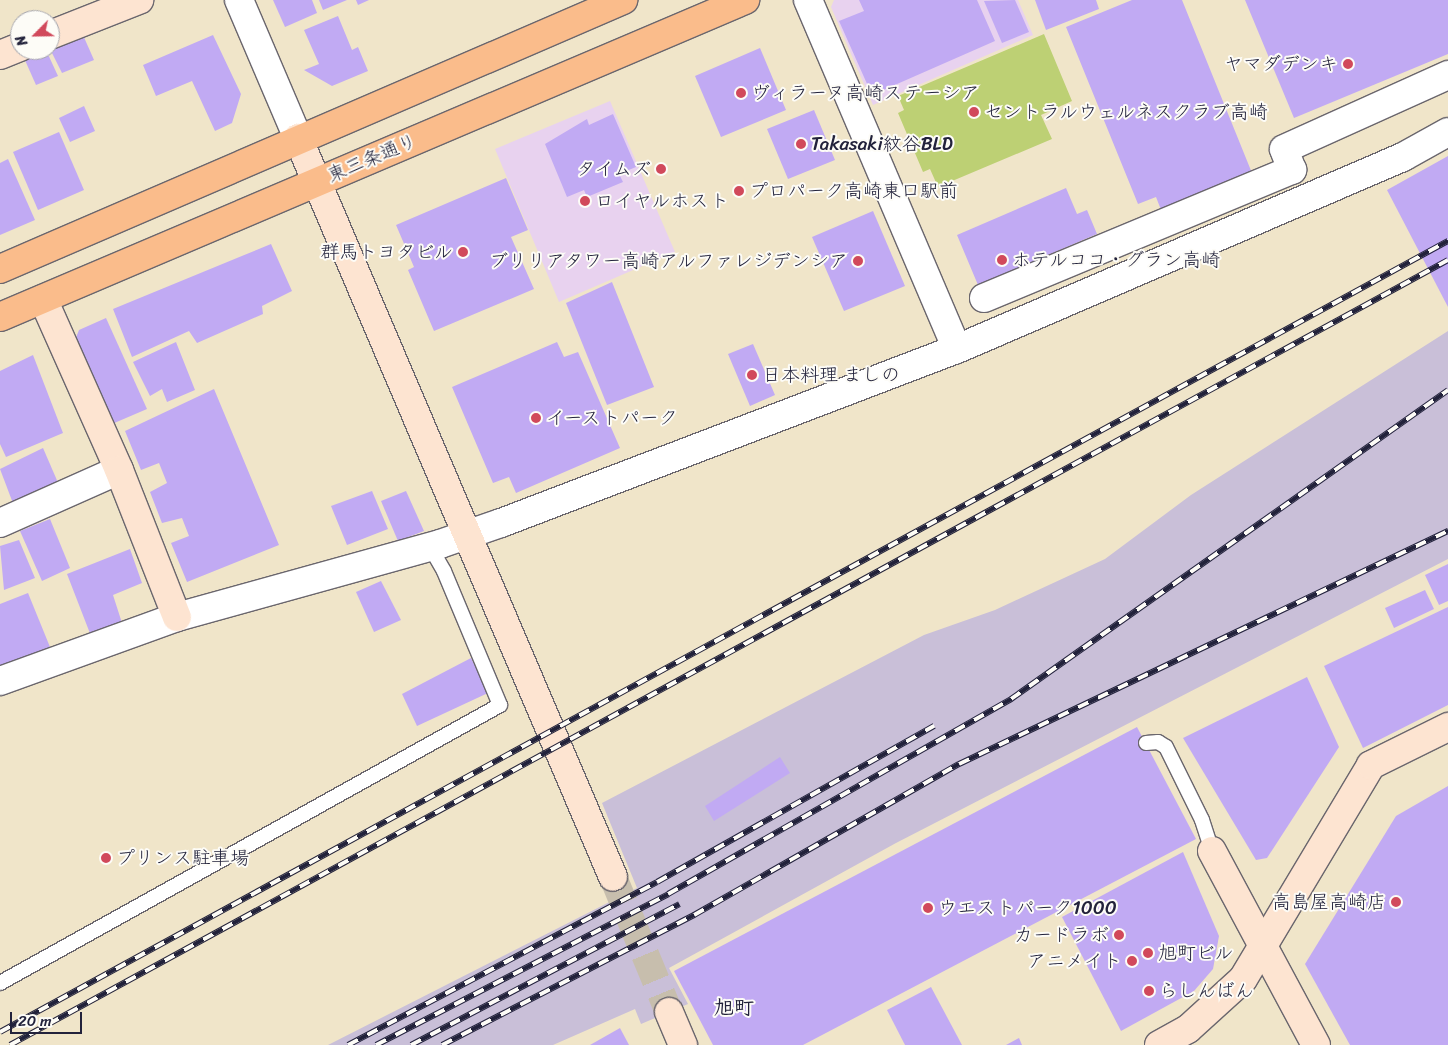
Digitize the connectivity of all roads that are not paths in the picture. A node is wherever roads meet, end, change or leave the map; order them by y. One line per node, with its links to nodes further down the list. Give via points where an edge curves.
1 (139, 0): 6 (street)
2 (239, 0): 9 (street)
3 (623, 0): 9 (highway)
4 (745, 0): 10 (highway, 東三条通り)
5 (808, 0): 15 (street)
6 (60, 31)
7 (1448, 74): 12 (street, via 1284,149 1292,170)
8 (1448, 132): 15 (street, via 1403,157)
9 (298, 138): 10 (street); 11 (highway)
10 (318, 182): 13 (highway, 東三条通り); 18 (street)
11 (0, 269)
12 (984, 298)
13 (43, 299): 14 (highway, 東三条通り); 16 (street)
14 (0, 317)
15 (957, 349): 18 (street)
16 (119, 470): 17 (street); 20 (street)
17 (0, 523)
18 (468, 535): 19 (street); 25 (street)
19 (430, 547): 20 (street); 27 (lane, via 444,571 500,706)
20 (177, 617): 21 (street)
21 (0, 681)
22 (1448, 726): 26 (street, via 1370,765)
23 (1146, 743): 24 (lane, via 1158,742 1166,747 1202,820)
24 (1212, 851): 26 (street)
25 (613, 877)
26 (1265, 950): 30 (street, via 1243,979 1188,1030); 31 (street)
27 (0, 983)
28 (669, 1012): 29 (street)
29 (683, 1045)
30 (1158, 1045)
31 (1316, 1045)

